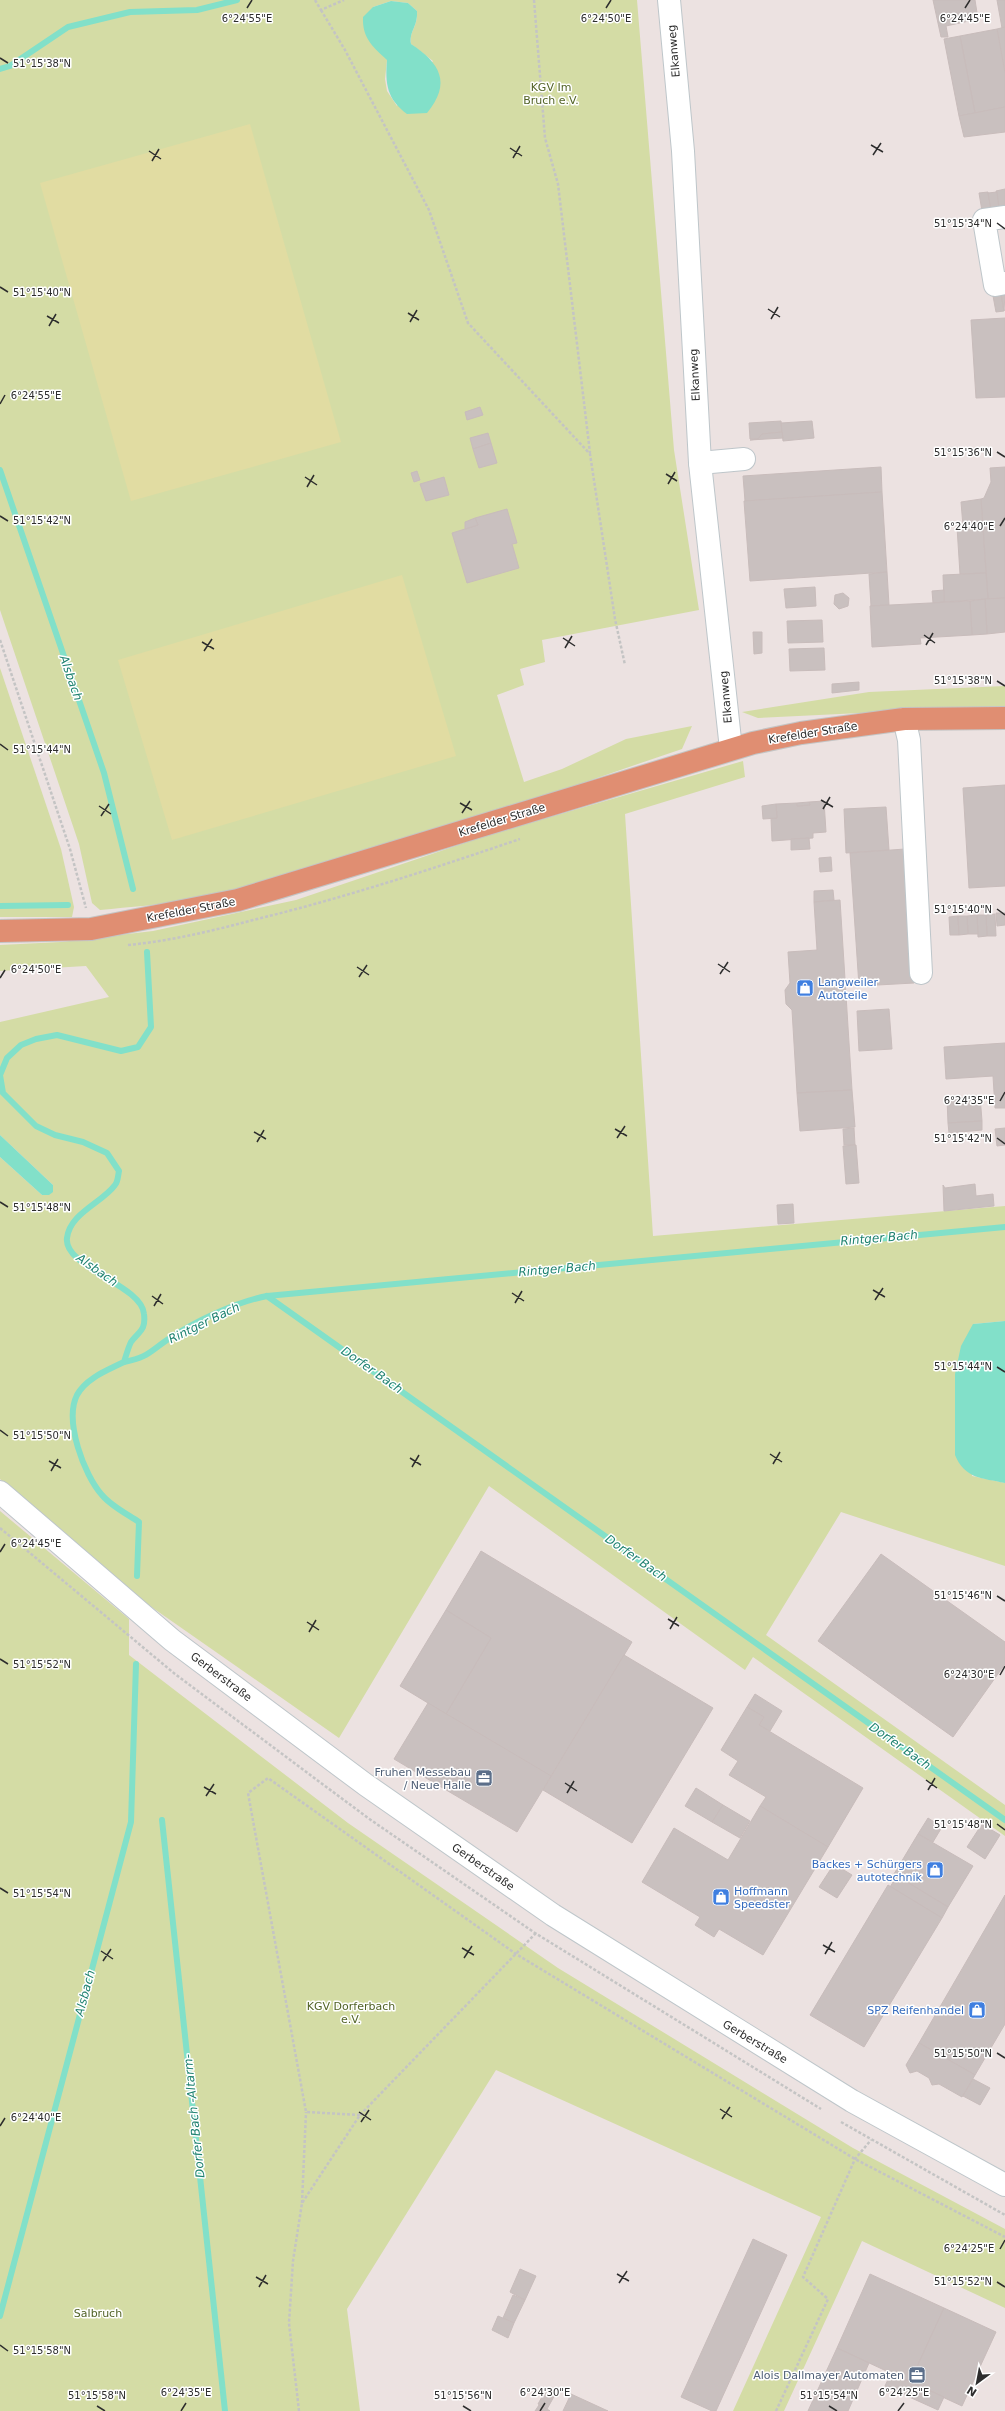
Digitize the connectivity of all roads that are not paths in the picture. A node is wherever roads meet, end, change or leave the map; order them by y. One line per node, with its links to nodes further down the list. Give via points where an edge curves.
1 (669, 0): 5 (street, Elkanweg, via 683,151)
2 (1005, 218): 3 (street, via 984,220 995,285)
3 (1005, 283)
4 (744, 459): 5 (street)
5 (700, 463): 8 (street, Elkanweg)
6 (1005, 718): 7 (main road, Krefelder Straße)
7 (904, 719): 8 (main road, Krefelder Straße, via 801,733); 10 (street, via 909,740)
8 (731, 749): 9 (main road, Krefelder Straße, via 238,900 91,929)
9 (0, 931)
10 (921, 973)
11 (0, 1492): 12 (street, Gerberstraße, via 172,1640 366,1785 553,1915 725,2024 880,2117)
12 (1005, 2185)

